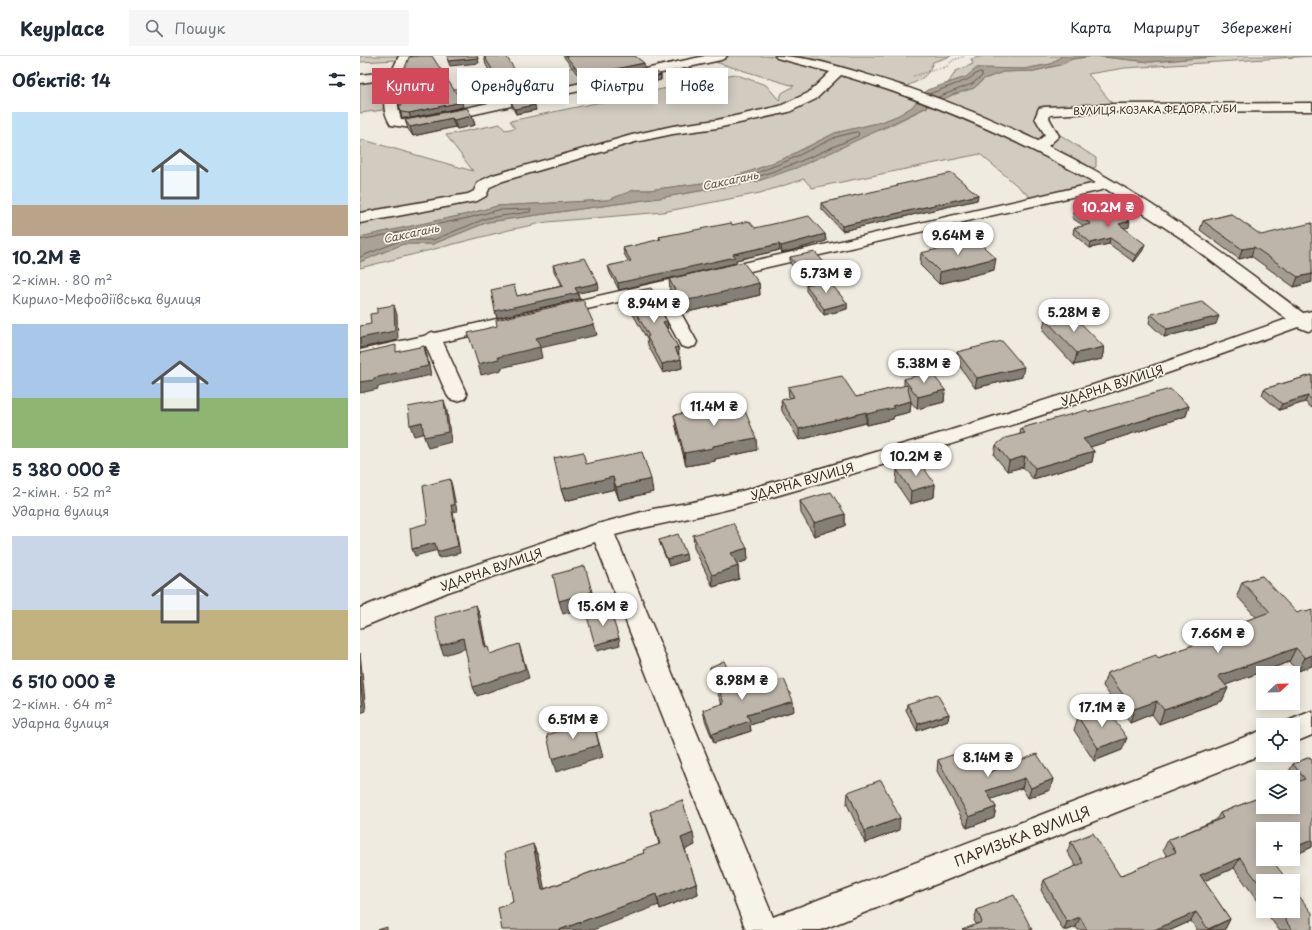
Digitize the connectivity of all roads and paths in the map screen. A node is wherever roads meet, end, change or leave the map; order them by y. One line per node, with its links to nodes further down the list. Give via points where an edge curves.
1 (405, 56): 2 (street, via 391,85 391,112 396,122 404,124 436,120)
2 (721, 56)
3 (781, 56): 5 (street)
4 (965, 56): 8 (path, via 953,60 946,68)
5 (839, 70): 8 (street); 12 (street, via 812,96 784,109 632,139 498,178 483,185 481,193 472,198)
6 (372, 77): 7 (street)
7 (360, 78)
8 (904, 83): 10 (street)
9 (1312, 107): 10 (street, ВУЛИЦЯ КОЗАКА ФЕДОРА ГУБИ, via 1044,111 1042,118 1052,136)
10 (1037, 146): 11 (street)
11 (1109, 184): 13 (street); 14 (street, via 1178,228)
12 (360, 218)
13 (658, 287): 15 (street); 16 (street)
14 (1308, 322): 19 (street, УДАРНА ВУЛИЦЯ, via 952,437 742,498)
15 (432, 338): 17 (street); 18 (street)
16 (688, 342)
17 (360, 356)
18 (457, 395)
19 (602, 531): 20 (street, УДАРНА ВУЛИЦЯ, via 439,586); 24 (street)
20 (360, 618)
21 (1312, 723): 22 (street)
22 (1300, 728)
23 (1256, 745): 25 (street, ПАРИЗЬКА ВУЛИЦЯ)
24 (762, 930)
25 (781, 930)

